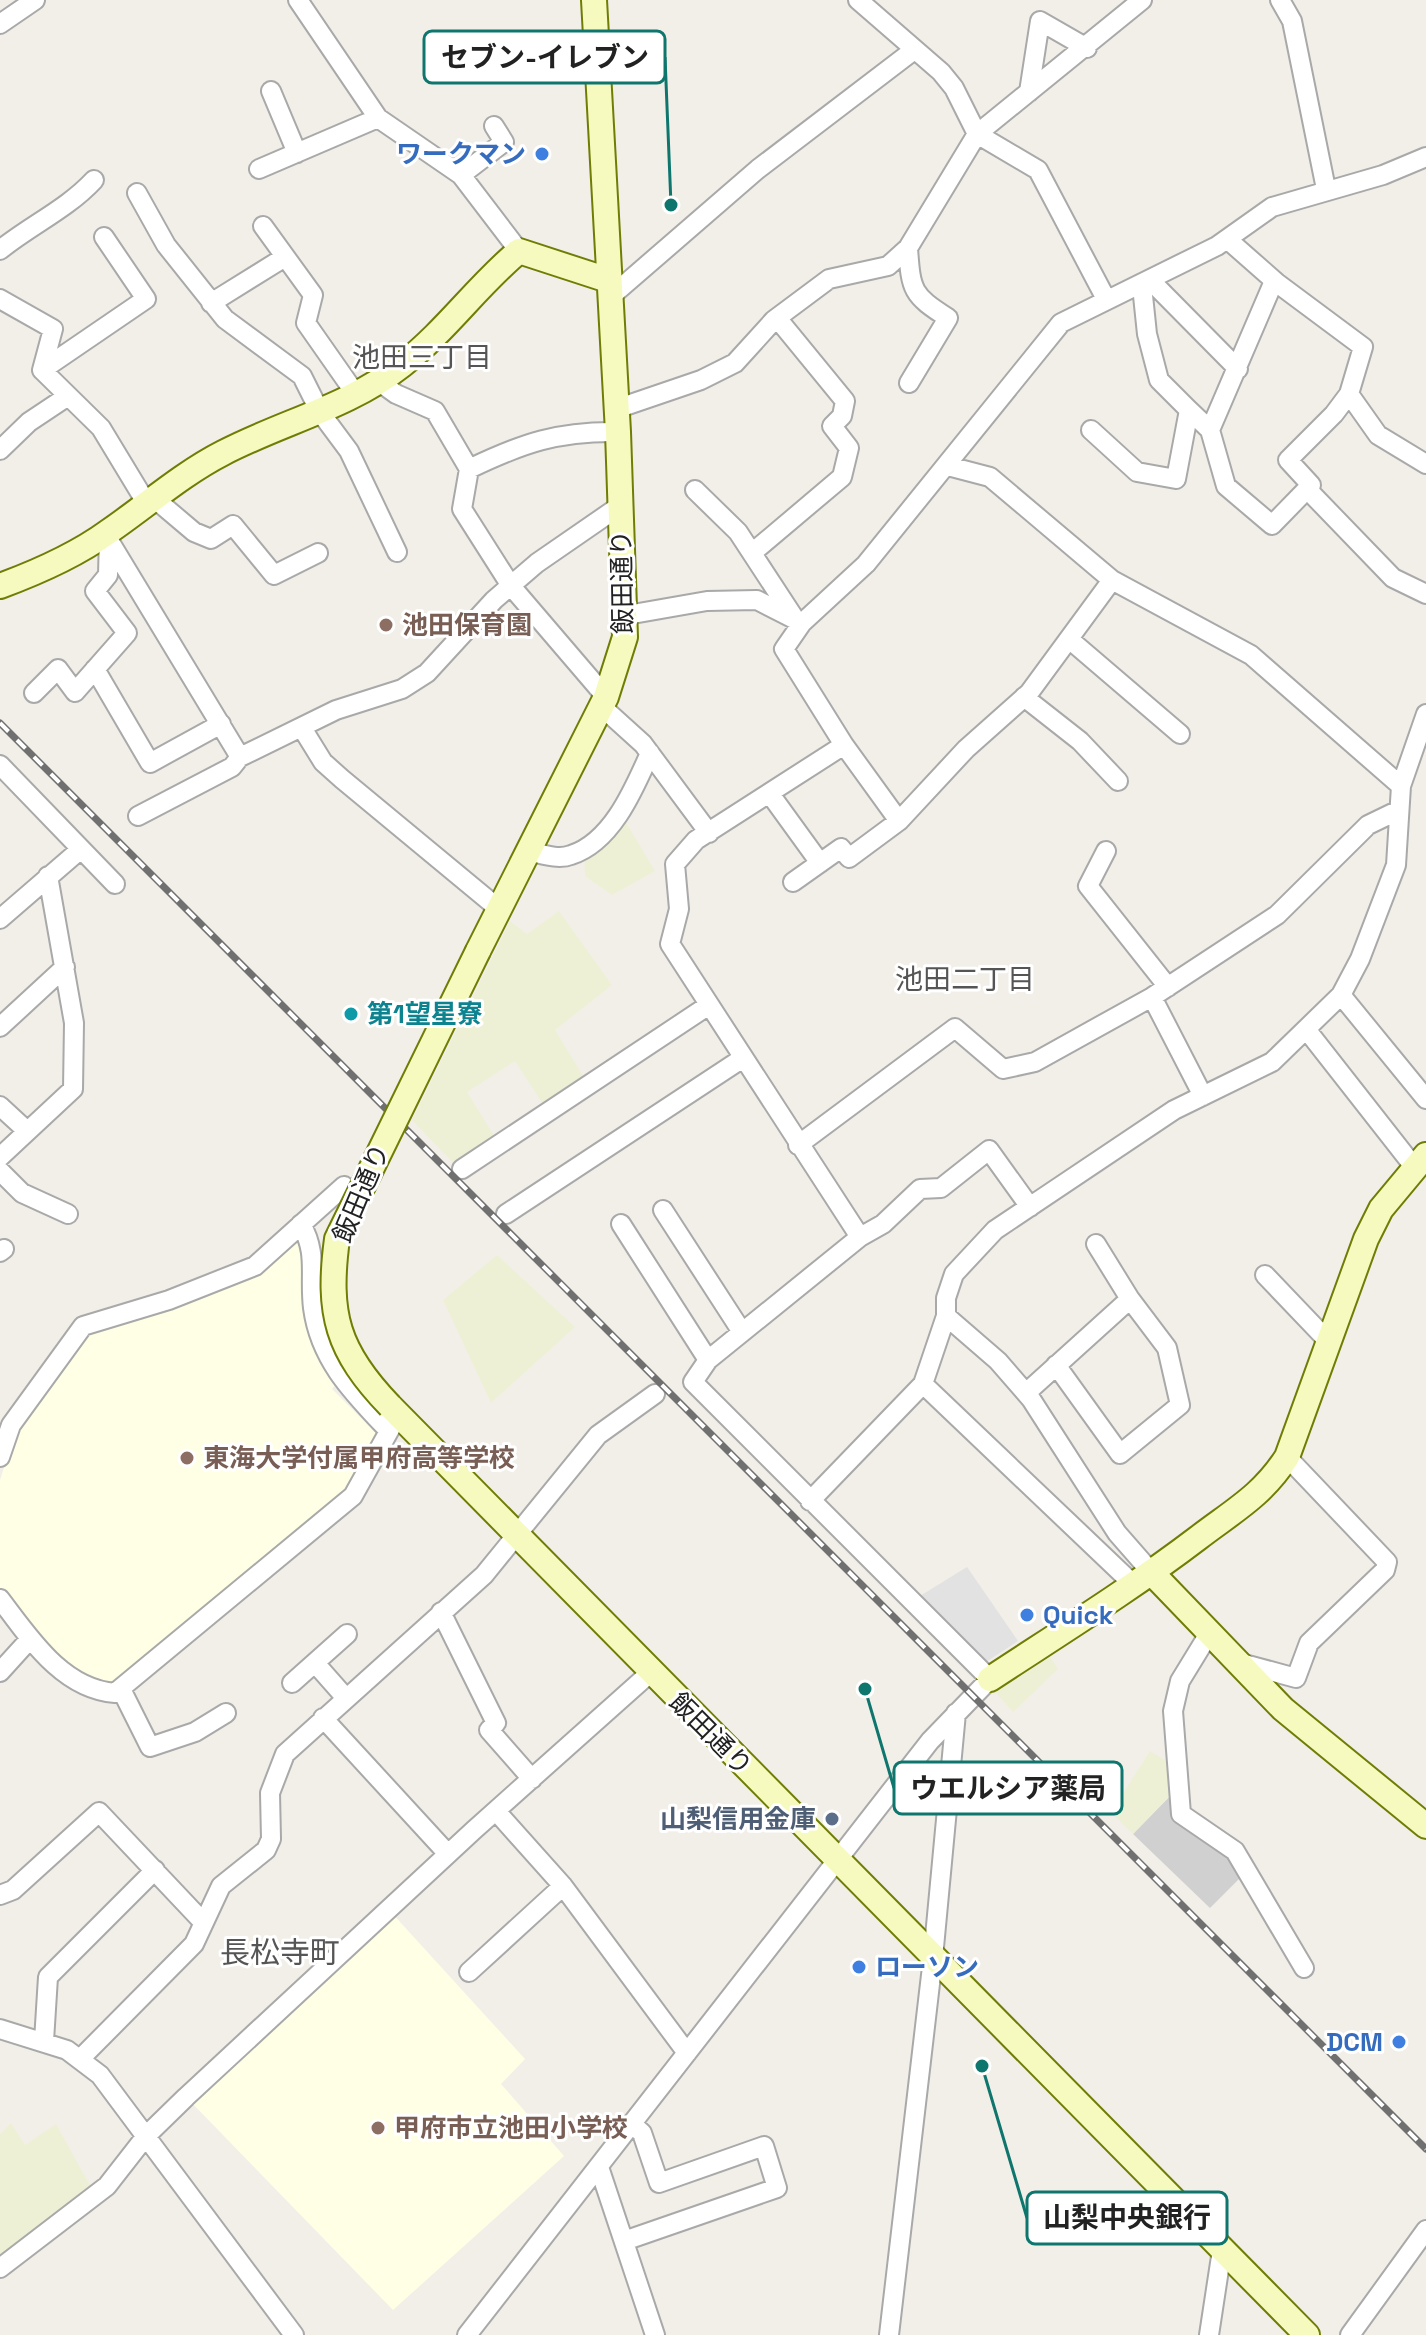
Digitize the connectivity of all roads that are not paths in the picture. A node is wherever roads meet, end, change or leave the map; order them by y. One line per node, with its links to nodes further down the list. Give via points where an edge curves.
1 (35, 0): 7 (street)
2 (298, 0): 12 (street)
3 (594, 0): 31 (main road, 飯田通り)
4 (858, 0): 9 (street)
5 (1142, 0): 8 (street)
6 (1280, 0): 20 (street, via 1292,21)
7 (0, 24)
8 (1087, 48): 11 (street); 11 (street, via 1040,21)
9 (914, 50): 14 (street, via 954,88); 31 (street)
10 (271, 91): 15 (street)
11 (1029, 92): 14 (street)
12 (378, 118): 15 (street); 18 (street)
13 (494, 126): 18 (street, via 504,142)
14 (977, 134): 25 (street); 33 (street, via 1038,170)
15 (297, 153): 17 (street)
16 (1426, 157): 20 (street, via 1383,175)
17 (259, 169)
18 (461, 175): 27 (street)
19 (94, 180): 26 (street, via 73,202)
20 (1326, 189): 24 (street, via 1272,207)
21 (137, 193): 34 (street, via 166,245)
22 (263, 226): 28 (street)
23 (104, 237): 37 (street, via 146,299)
24 (1227, 239): 29 (street); 30 (street)
25 (908, 248): 35 (street, via 888,266 829,279); 39 (street, via 911,286 918,298 948,318)
26 (0, 250)
27 (519, 251): 31 (main road); 38 (main road, via 448,323)
28 (285, 257): 34 (street); 40 (street, via 313,295 306,323)
29 (1274, 281): 36 (street); 41 (street, via 1363,347)
30 (1146, 283): 33 (street); 36 (street); 43 (street, via 1147,334 1159,380)
31 (609, 289): 45 (main road, 飯田通り)
32 (0, 299): 37 (street, via 53,329)
33 (1106, 299): 50 (street, via 1061,323)
34 (211, 303): 44 (street, via 239,333 295,370 313,392)
35 (777, 318): 45 (street, via 735,363); 59 (street, via 845,401 842,416 832,426 849,448 842,477)
36 (1238, 369): 47 (street)
37 (42, 370): 42 (street)
38 (378, 381): 40 (main road); 51 (street, via 435,411)
39 (909, 383)
40 (355, 393): 44 (main road)
41 (1349, 394): 49 (street, via 1378,435); 52 (street, via 1288,460 1311,485)
42 (68, 396): 48 (street); 54 (street, via 101,428)
43 (1189, 410): 46 (street, via 1176,479 1137,472); 47 (street)
44 (320, 412): 54 (main road, via 219,455); 57 (street, via 349,451)
45 (617, 420): 51 (street, via 514,448); 55 (main road, 飯田通り)
46 (1091, 430)
47 (1210, 430): 52 (street, via 1226,486 1272,525)
48 (0, 450)
49 (1426, 464)
50 (948, 466): 60 (street, via 990,477); 65 (street, via 866,564)
51 (469, 469): 62 (street, via 462,509)
52 (1307, 489): 63 (street, via 1393,578)
53 (695, 490): 59 (street)
54 (151, 501): 56 (main road); 58 (street, via 211,539 233,525 274,575)
55 (621, 505): 62 (street); 64 (main road, 飯田通り)
56 (107, 536): 61 (main road); 67 (street, via 108,575 95,591 127,633); 72 (street)
57 (397, 552)
58 (318, 553)
59 (752, 553): 65 (street)
60 (1112, 580): 66 (street); 80 (street, via 1251,655)
61 (0, 586)
62 (511, 586): 70 (street); 73 (street, via 427,673 402,689 336,710)
63 (1426, 594)
64 (627, 615): 65 (street, via 707,601 757,600); 70 (main road, 飯田通り, via 619,664)
65 (799, 621): 75 (street, via 784,649)
66 (1069, 639): 69 (street); 74 (street)
67 (95, 669): 68 (street, via 75,692 58,669); 72 (street, via 150,763)
68 (34, 693)
69 (1024, 697): 79 (street, via 1080,741); 84 (street)
70 (604, 702): 76 (street); 87 (main road, 飯田通り)
71 (1426, 714): 80 (street)
72 (221, 724): 77 (street)
73 (302, 728): 77 (street); 93 (street, via 323,762)
74 (1180, 734)
75 (844, 745): 81 (street); 84 (street)
76 (650, 753): 85 (street); 87 (street, via 620,812 584,849 569,857)
77 (240, 757): 83 (street, via 232,767)
78 (0, 765): 86 (street)
79 (1118, 781)
80 (1401, 786): 82 (street)
81 (770, 794): 85 (street); 89 (street)
82 (1399, 810): 96 (street, via 1368,825 1277,915); 97 (street, via 1396,865)
83 (138, 816)
84 (899, 821): 89 (street, via 849,858 841,848)
85 (709, 833): 99 (street, via 675,864 679,909 670,944)
86 (81, 849): 90 (street); 92 (street)
87 (528, 851): 93 (main road, 飯田通り)
88 (1106, 851): 96 (street, via 1088,886)
89 (820, 863): 91 (street)
90 (48, 876): 94 (street); 95 (street)
91 (793, 882)
92 (115, 884)
93 (499, 909): 131 (main road, 飯田通り, bridge, via 337,1239 332,1276 338,1328 362,1377)
94 (0, 919)
95 (65, 967): 100 (street); 106 (street, via 74,1023 73,1089)
96 (1168, 987): 98 (street)
97 (1341, 995): 101 (street); 104 (street)
98 (1152, 997): 103 (street); 107 (street, via 1035,1062 1003,1069 955,1028)
99 (709, 1005): 102 (street); 110 (street)
100 (0, 1027)
101 (1306, 1029): 103 (street, via 1272,1062); 109 (street)
102 (743, 1058): 107 (street); 116 (street)
103 (1203, 1096): 113 (street)
104 (1426, 1099)
105 (0, 1106): 106 (street)
106 (26, 1130): 108 (street)
107 (798, 1145): 119 (street)
108 (0, 1157)
109 (1420, 1161): 125 (main road, via 1381,1209)
110 (462, 1169)
111 (0, 1171): 115 (street, via 22,1193)
112 (344, 1186): 117 (street)
113 (1030, 1207): 119 (street, via 989,1150 941,1188 920,1189 883,1224); 123 (street, via 995,1230 954,1274)
114 (663, 1210): 124 (street)
115 (68, 1214)
116 (506, 1214)
117 (301, 1224): 131 (street, via 313,1245 310,1281 322,1343 346,1385); 132 (street, via 255,1266 83,1326 11,1425)
118 (621, 1224): 126 (street)
119 (860, 1237): 124 (street)
120 (1096, 1244): 122 (street)
121 (1265, 1275): 125 (street)
122 (1130, 1299): 127 (street); 127 (street, via 1167,1348 1180,1405 1120,1454)
123 (946, 1316): 128 (street); 129 (street)
124 (742, 1332): 126 (street)
125 (1329, 1342): 133 (main road)
126 (708, 1360): 134 (street, via 693,1382)
127 (1056, 1365): 129 (street)
128 (923, 1384): 134 (street); 136 (street)
129 (1026, 1393): 136 (street)
130 (655, 1394): 135 (street, via 598,1435)
131 (392, 1418): 135 (main road, 飯田通り); 148 (street, via 353,1496)
132 (0, 1457)
133 (1287, 1457): 136 (main road, via 1259,1495); 142 (street, via 1387,1562 1385,1570 1309,1643 1296,1678)
134 (810, 1501): 146 (street)
135 (517, 1536): 138 (street, via 484,1575); 145 (main road, 飯田通り)
136 (1142, 1578): 139 (main road); 146 (main road)
137 (0, 1599): 141 (street)
138 (441, 1612): 149 (street); 153 (street, via 496,1723 489,1730)
139 (1210, 1632): 142 (main road); 163 (street, via 1180,1681 1173,1711 1181,1814 1235,1851)
140 (347, 1634): 143 (street)
141 (29, 1640): 144 (street); 148 (street, via 81,1682 100,1692)
142 (1237, 1661): 155 (main road, via 1283,1709)
143 (315, 1663): 147 (street); 149 (street)
144 (0, 1672)
145 (650, 1673): 153 (street); 157 (main road, 飯田通り)
146 (990, 1679): 151 (street)
147 (292, 1683)
148 (121, 1689): 150 (street, via 150,1747 195,1732)
149 (345, 1697): 152 (street)
150 (226, 1713)
151 (956, 1713): 157 (street); 162 (street)
152 (323, 1718): 156 (street); 161 (street, via 285,1754 277,1770 266,1850 221,1886)
153 (532, 1779): 154 (street)
154 (496, 1811): 156 (street); 159 (street)
155 (1426, 1826)
156 (448, 1854): 170 (street)
157 (838, 1860): 162 (main road, 飯田通り); 167 (street)
158 (155, 1870): 160 (street, via 99,1812 13,1890); 161 (street); 166 (street, via 48,1977)
159 (563, 1886): 164 (street); 167 (street)
160 (0, 1895)
161 (203, 1922): 168 (street, via 194,1944)
162 (933, 1958): 174 (main road, 飯田通り); 179 (street)
163 (1304, 1968)
164 (469, 1972)
165 (0, 2029): 166 (street)
166 (44, 2041): 168 (street)
167 (687, 2053): 169 (street)
168 (81, 2058): 170 (street)
169 (632, 2124): 171 (street); 173 (street, via 642,2133 659,2183 764,2146 777,2188)
170 (146, 2136): 175 (street, via 107,2186); 176 (street)
171 (599, 2167): 173 (street); 177 (street)
172 (1426, 2230): 182 (street)
173 (624, 2241): 178 (street)
174 (1222, 2250): 180 (street); 181 (main road, 飯田通り)
175 (0, 2268)
176 (294, 2335)
177 (467, 2335)
178 (655, 2335)
179 (889, 2335)
180 (1209, 2335)
181 (1307, 2335)
182 (1350, 2335)

